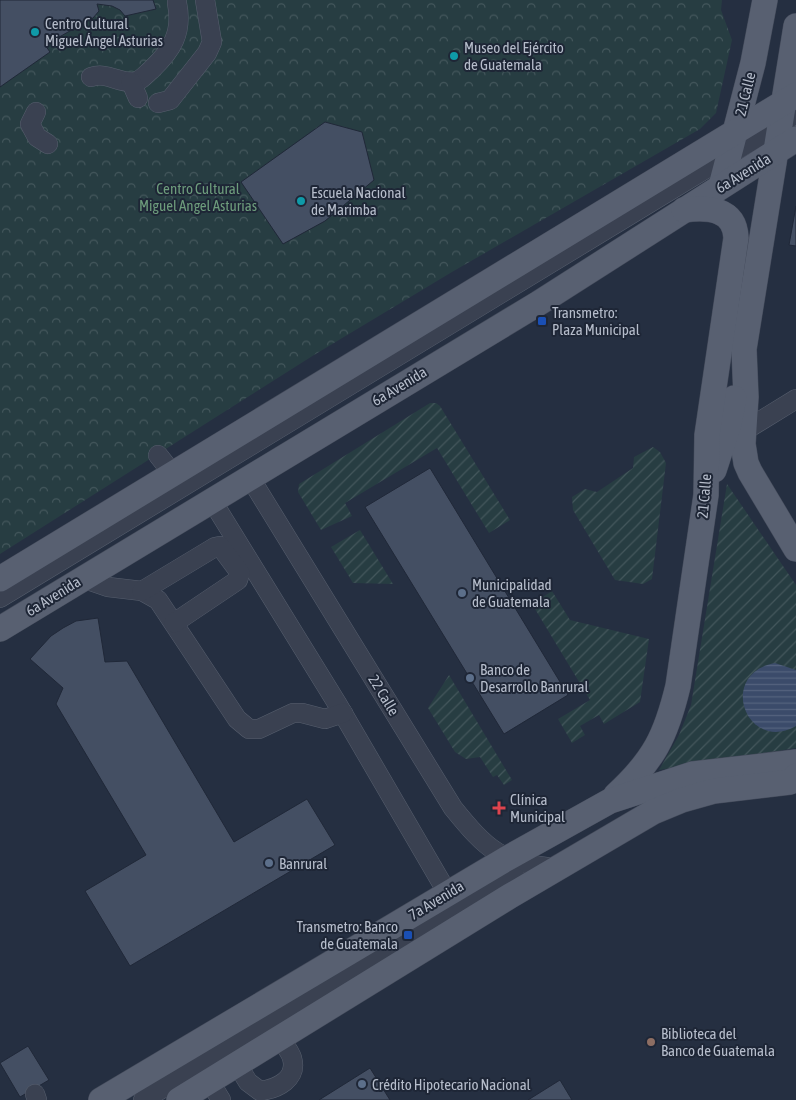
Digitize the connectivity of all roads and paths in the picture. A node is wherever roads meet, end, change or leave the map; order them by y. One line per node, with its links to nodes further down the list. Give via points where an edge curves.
1 (205, 0): 6 (street, via 212,42)
2 (764, 0): 12 (main road, 21 Calle, via 753,63)
3 (178, 3): 5 (street, via 179,28)
4 (796, 26): 10 (main road)
5 (169, 53): 6 (street); 7 (street, via 139,80 135,90 107,75)
6 (192, 72): 8 (street, via 170,100)
7 (91, 77)
8 (158, 103)
9 (36, 112): 11 (street, via 30,124 37,137)
10 (790, 115): 12 (main road); 13 (main road)
11 (48, 144)
12 (732, 144): 14 (main road, 21 Calle); 24 (main road, via 166,464); 26 (street)
13 (774, 153): 14 (main road, 6a Avenida); 16 (main road)
14 (721, 186): 15 (main road, 6a Avenida)
15 (684, 210): 19 (main road, 6a Avenida, via 539,303); 20 (main road, 21 Calle, via 715,209 728,217 736,229 707,435)
16 (744, 349): 18 (main road); 20 (main road, via 729,424)
17 (796, 399): 18 (street)
18 (744, 431): 22 (main road, via 743,444 750,472)
19 (249, 476): 21 (main road, 6a Avenida); 32 (street, 22 Calle, via 453,808 475,835)
20 (706, 495): 31 (main road, 21 Calle, via 672,713 650,760)
21 (211, 500): 23 (main road, 6a Avenida); 29 (street)
22 (796, 549)
23 (82, 578): 25 (street, via 108,588); 28 (main road, 6a Avenida)
24 (0, 579)
25 (142, 591): 27 (street, via 158,600); 27 (street, via 220,546 240,573 238,580)
26 (0, 598)
27 (174, 624): 29 (street, via 237,719 249,729 259,729 294,713 324,719)
28 (0, 629)
29 (343, 713): 34 (street)
30 (794, 775): 31 (main road, 7a Avenida, via 693,774); 33 (main road, 7a Avenida, via 682,800)
31 (610, 801): 32 (main road, 7a Avenida)
32 (506, 859): 33 (street, 22 Calle); 34 (main road, 7a Avenida)
33 (546, 867): 35 (main road, 7a Avenida); 39 (street)
34 (448, 894): 38 (main road, 7a Avenida)
35 (279, 1037): 36 (main road, 7a Avenida); 36 (street, via 292,1058 292,1073 285,1083 274,1090 260,1091 248,1082)
36 (237, 1064): 37 (main road, 7a Avenida)
37 (215, 1091): 40 (main road, 7a Avenida)
38 (101, 1100)
39 (144, 1100)
40 (179, 1100)

